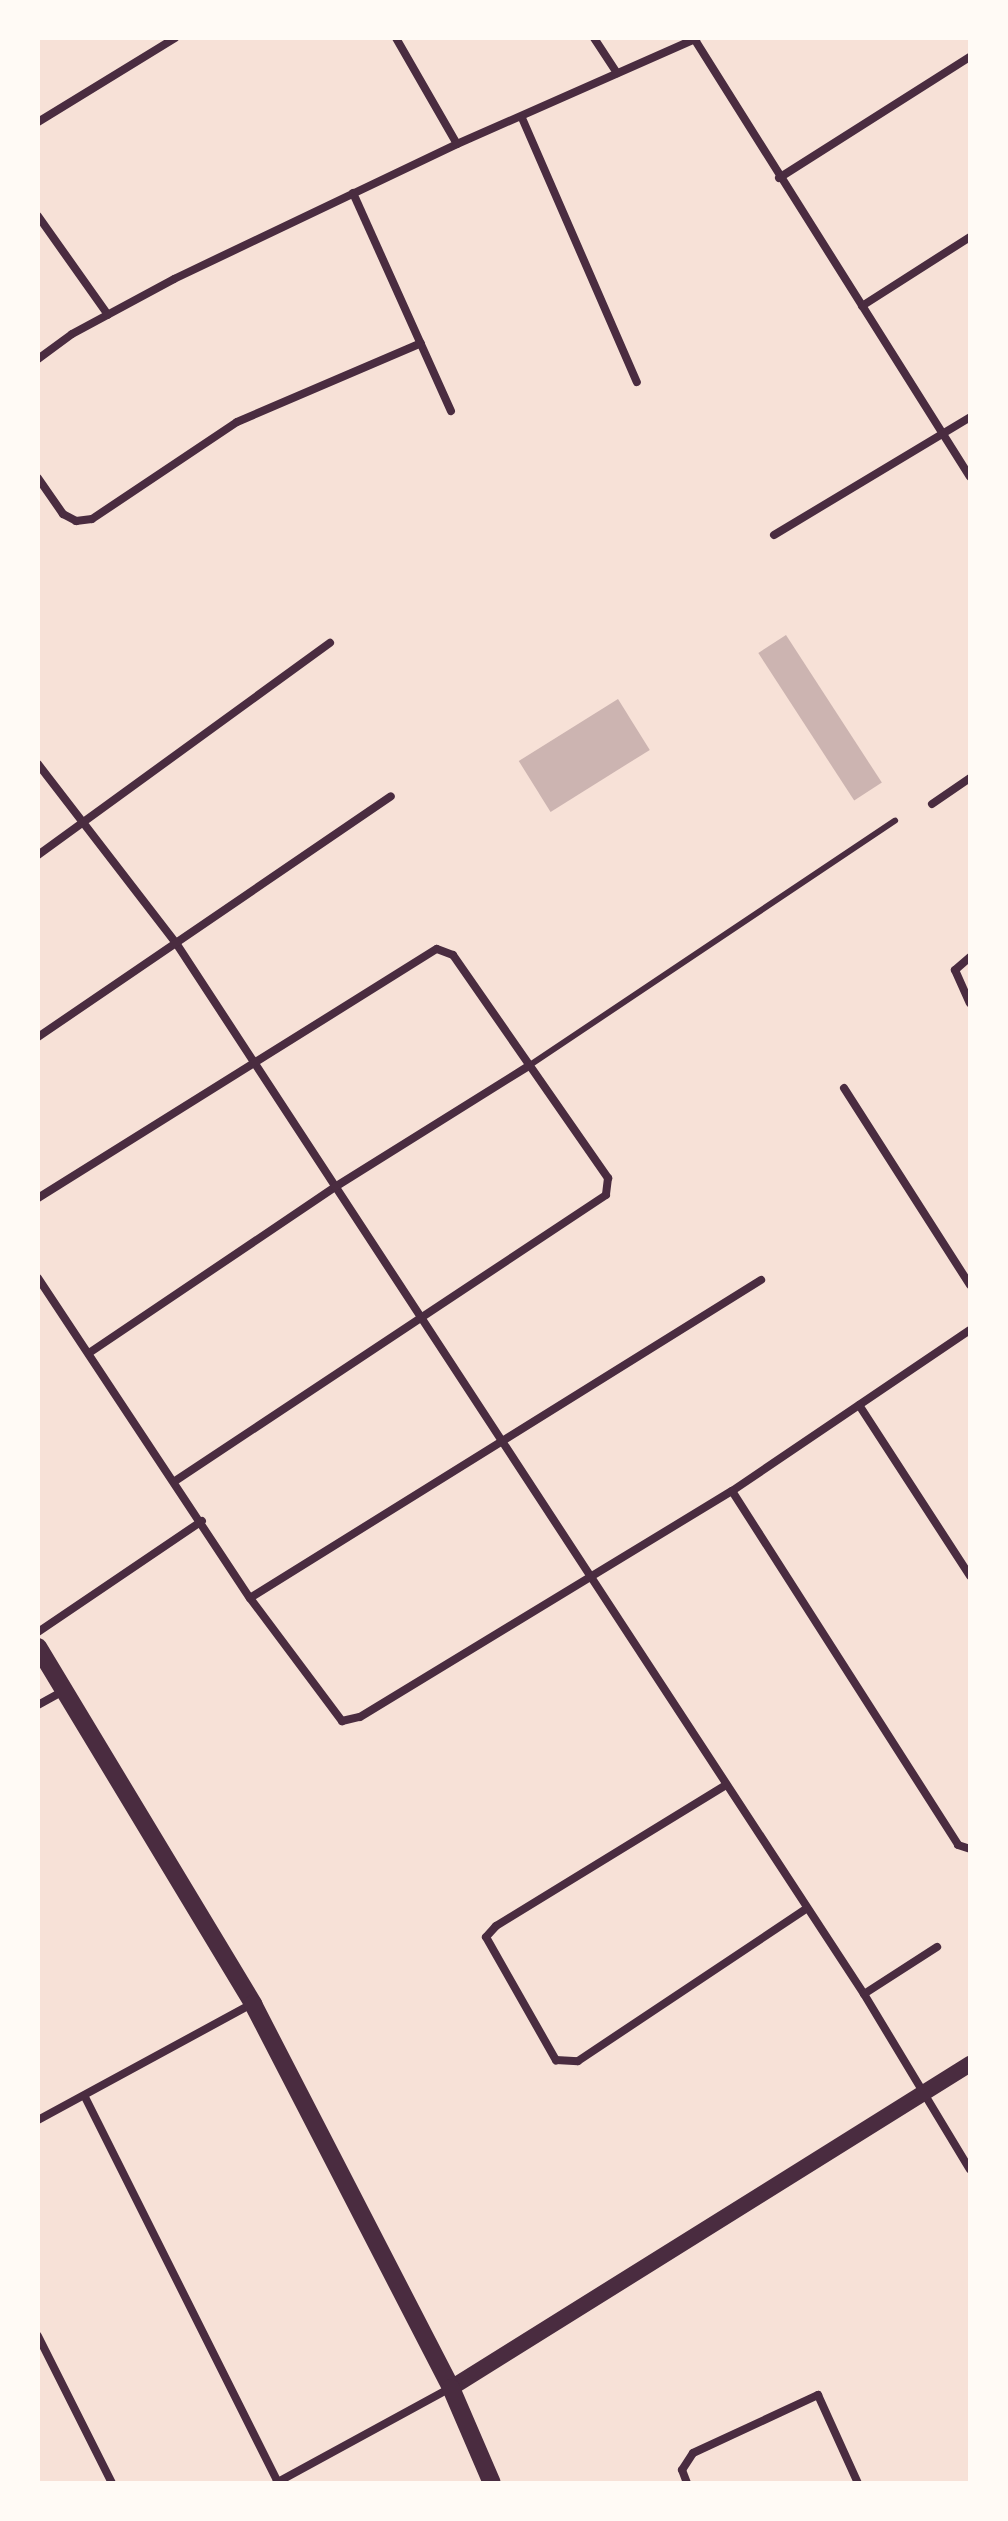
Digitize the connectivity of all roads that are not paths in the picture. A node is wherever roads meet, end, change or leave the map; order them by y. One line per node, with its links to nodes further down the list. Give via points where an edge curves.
1 (175, 38): 8 (street)
2 (396, 38): 9 (street)
3 (594, 38): 6 (street)
4 (696, 39): 6 (street); 10 (street)
5 (970, 57): 10 (street)
6 (617, 73): 7 (street)
7 (522, 118): 9 (street); 18 (street)
8 (38, 122)
9 (457, 144): 11 (street)
10 (779, 178): 14 (street)
11 (353, 193): 15 (street); 16 (street)
12 (38, 216): 15 (street)
13 (970, 237): 14 (street)
14 (862, 306): 21 (street)
15 (108, 315): 17 (street)
16 (421, 343): 19 (street); 23 (street, via 237,422 92,519 76,521 63,514)
17 (38, 359)
18 (637, 382)
19 (451, 411)
20 (970, 417): 21 (street)
21 (941, 437): 22 (street); 24 (street)
22 (970, 477)
23 (38, 478)
24 (774, 535)
25 (330, 643): 31 (street)
26 (38, 764): 31 (street)
27 (970, 778): 29 (street)
28 (391, 796): 33 (street)
29 (932, 804)
30 (895, 821): 38 (lane)
31 (83, 823): 32 (street); 33 (street)
32 (38, 855)
33 (176, 943): 36 (street); 37 (street)
34 (970, 957): 35 (street, via 955,970)
35 (970, 1003)
36 (38, 1037)
37 (253, 1062): 38 (street, via 437,949 453,955); 40 (street); 41 (street)
38 (527, 1067): 40 (street); 45 (street, via 608,1178 609,1189)
39 (844, 1088): 44 (street)
40 (335, 1187): 45 (street); 47 (street)
41 (38, 1198)
42 (38, 1278): 47 (street)
43 (761, 1280): 49 (street)
44 (970, 1285)
45 (423, 1320): 49 (street); 50 (street)
46 (970, 1330): 48 (street)
47 (89, 1353): 50 (street)
48 (859, 1405): 51 (street); 53 (street)
49 (504, 1441): 54 (street); 55 (street)
50 (175, 1481): 52 (street)
51 (732, 1491): 54 (street); 61 (street, via 958,1845)
52 (202, 1521): 55 (street); 56 (street)
53 (970, 1576)
54 (592, 1577): 55 (street, via 360,1717 342,1721); 60 (street)
55 (250, 1598)
56 (38, 1632)
57 (38, 1647): 58 (main road)
58 (65, 1690): 59 (street); 65 (main road)
59 (38, 1705)
60 (726, 1785): 62 (street); 62 (street, via 486,1937 556,2060 578,2061)
61 (970, 1849)
62 (807, 1908): 64 (street)
63 (937, 1947): 64 (street)
64 (864, 1994): 67 (street)
65 (253, 2004): 68 (street); 72 (main road)
66 (970, 2064): 67 (main road)
67 (927, 2091): 70 (street); 72 (main road)
68 (85, 2097): 69 (street); 74 (street)
69 (38, 2120)
70 (970, 2170)
71 (38, 2336): 73 (street)
72 (451, 2388): 74 (street); 75 (main road)
73 (112, 2483)
74 (277, 2483)
75 (492, 2483)
76 (687, 2483): 77 (street, via 682,2470 693,2453 818,2395)
77 (858, 2483)

